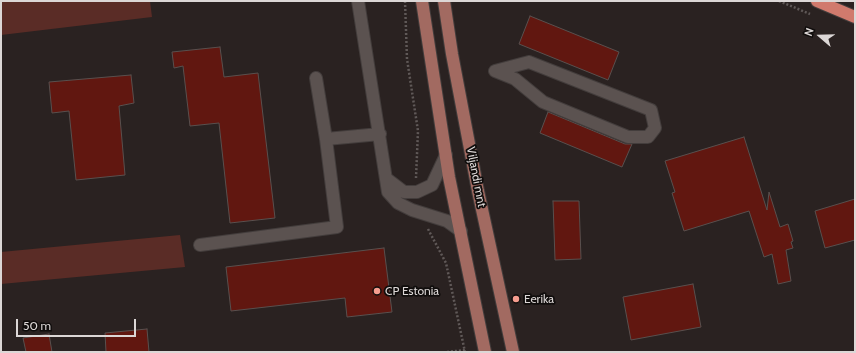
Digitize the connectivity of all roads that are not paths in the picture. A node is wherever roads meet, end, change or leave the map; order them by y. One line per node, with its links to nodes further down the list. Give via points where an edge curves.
1 (358, 1): 8 (lane)
2 (422, 1): 10 (main road, Viljandi mnt)
3 (444, 1): 15 (main road, Viljandi mnt, via 478,191)
4 (817, 1): 5 (highway)
5 (855, 17)
6 (495, 70): 6 (lane, via 515,79 543,102 628,137 648,137 655,128 651,110 529,62)
7 (316, 78): 9 (lane)
8 (380, 134): 9 (lane); 11 (lane)
9 (326, 139): 13 (lane, via 337,227)
10 (446, 155): 11 (lane, via 432,185 418,192 404,192); 12 (main road, Viljandi mnt)
11 (386, 179): 12 (lane, via 388,192 398,203 447,221)
12 (460, 231): 14 (main road, Viljandi mnt)
13 (200, 245)
14 (485, 352)
15 (513, 352)

